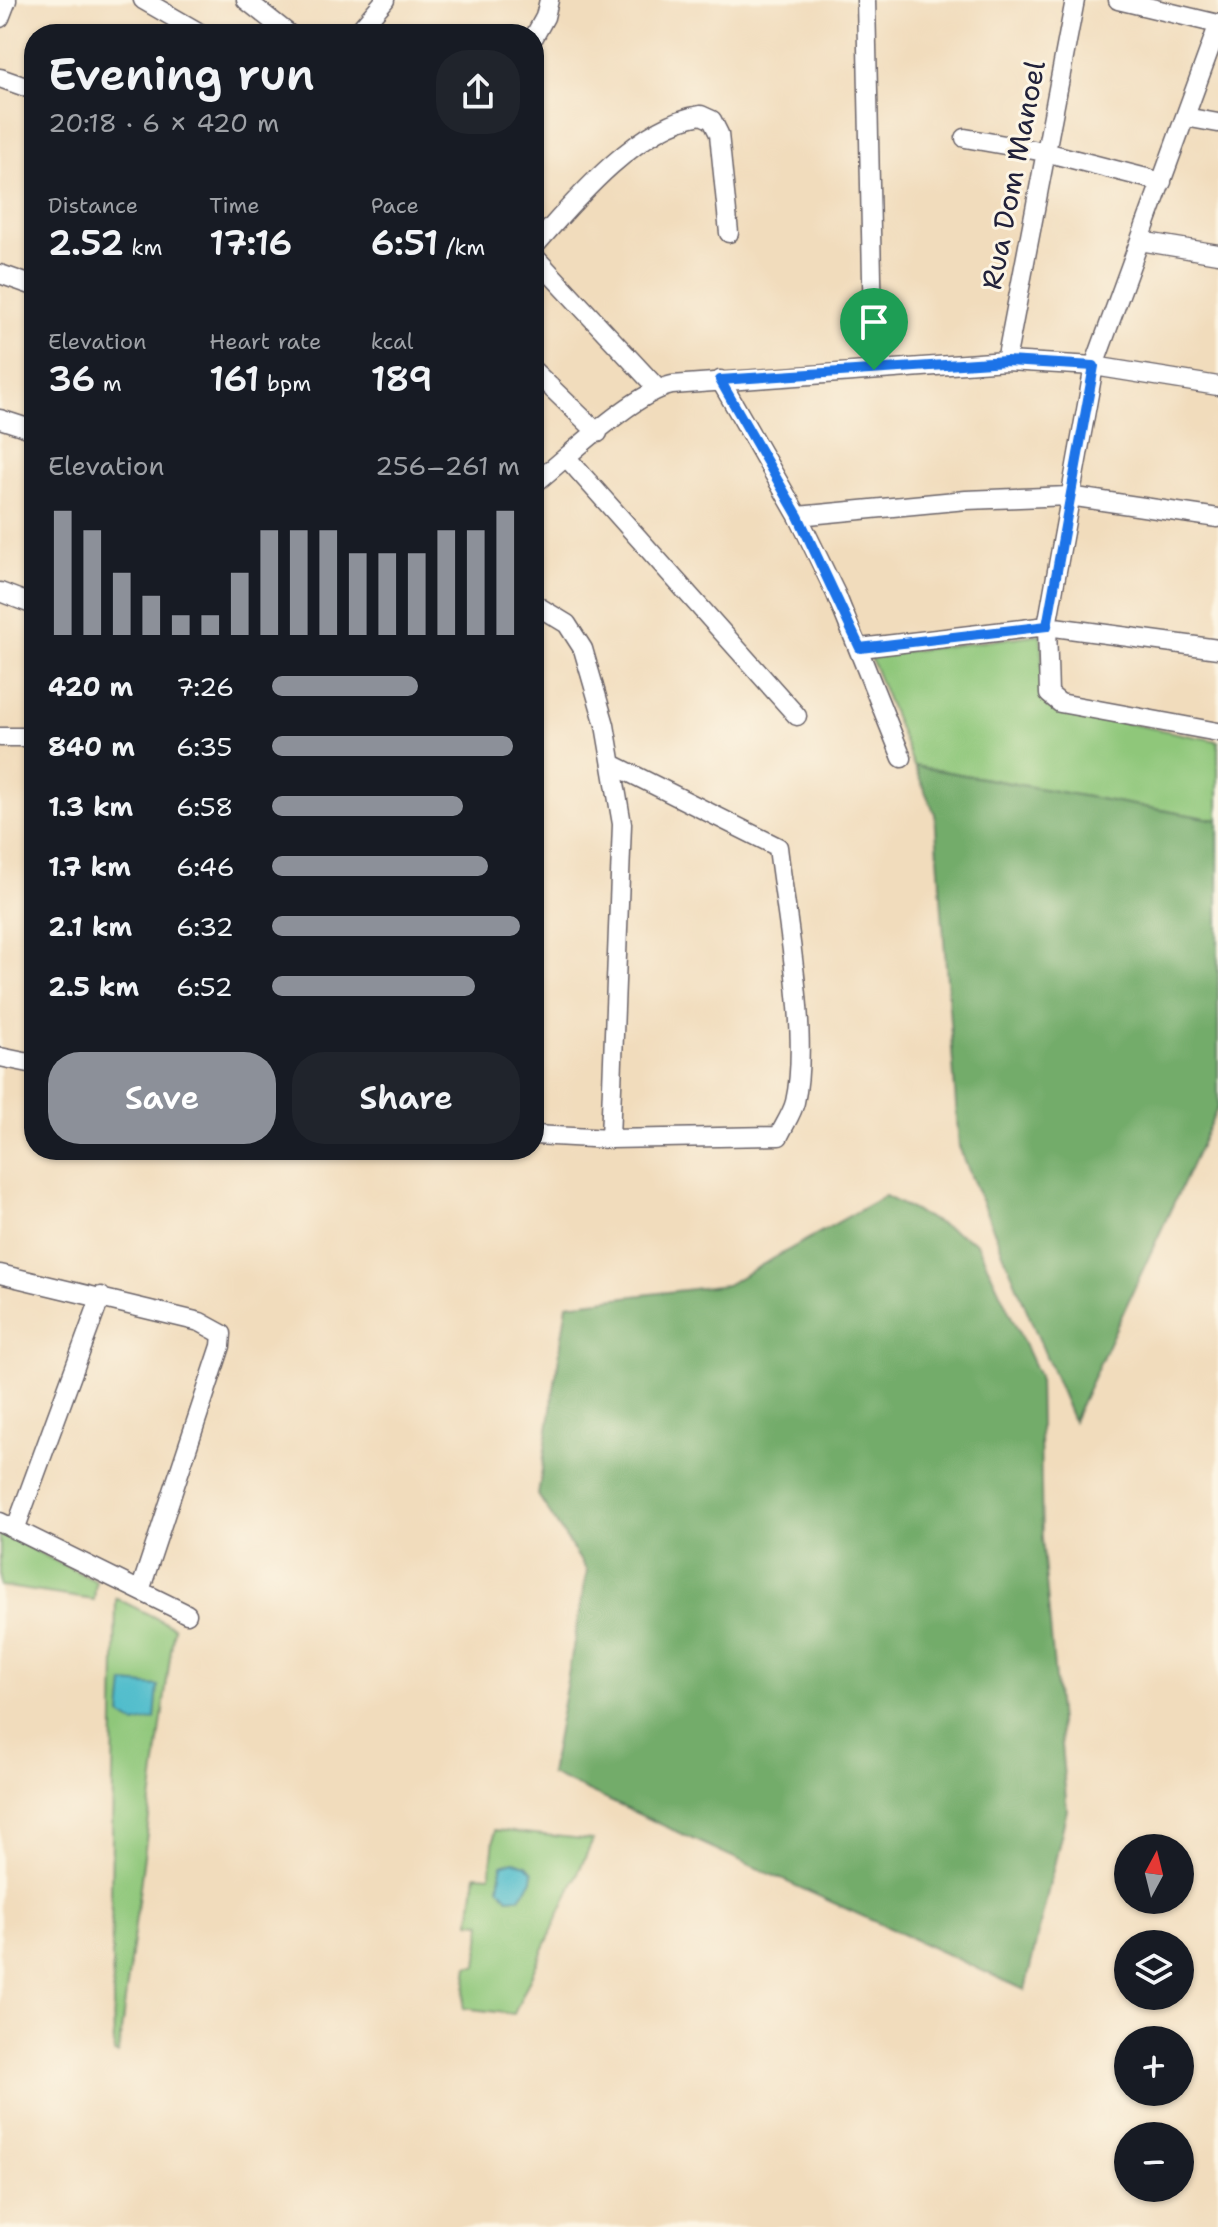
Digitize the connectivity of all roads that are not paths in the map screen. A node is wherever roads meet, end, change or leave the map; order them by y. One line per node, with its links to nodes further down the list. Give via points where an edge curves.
1 (7, 0): 9 (street)
2 (143, 0): 10 (street)
3 (246, 0): 11 (street)
4 (385, 0): 12 (street)
5 (866, 0): 31 (street)
6 (1075, 0): 20 (street, Rua Dom Manoel)
7 (1118, 0): 14 (street)
8 (549, 2): 13 (street)
9 (0, 18)
10 (185, 24)
11 (276, 24)
12 (365, 24)
13 (540, 24)
14 (1218, 25): 17 (street)
15 (0, 78): 16 (street)
16 (24, 86)
17 (1185, 117): 18 (street); 21 (street)
18 (1218, 123)
19 (965, 138): 20 (street)
20 (1045, 152): 21 (street); 29 (street, Rua Dom Manoel)
21 (1162, 182): 24 (street)
22 (729, 233): 23 (street, via 719,134 712,120 696,115 613,163)
23 (544, 236)
24 (1140, 241): 25 (street); 30 (street)
25 (1218, 254)
26 (544, 267): 35 (street)
27 (0, 274): 28 (street)
28 (24, 282)
29 (1006, 361): 30 (street); 31 (street)
30 (1094, 366): 34 (street); 41 (street)
31 (874, 370): 32 (street)
32 (720, 380): 35 (street); 42 (street)
33 (544, 381): 38 (street)
34 (1218, 386)
35 (657, 388): 38 (street)
36 (0, 419): 37 (street)
37 (24, 427)
38 (598, 433): 39 (street)
39 (567, 458): 40 (street); 50 (street)
40 (544, 476)
41 (1069, 496): 42 (street); 43 (street); 47 (street)
42 (798, 516): 48 (street)
43 (1218, 518)
44 (0, 592): 45 (street)
45 (24, 601)
46 (544, 609): 55 (street, via 577,635)
47 (1047, 626): 48 (street); 49 (street); 51 (street, via 1047,685 1055,701)
48 (860, 648): 54 (street)
49 (1218, 649)
50 (797, 716)
51 (1218, 732)
52 (0, 737): 53 (street)
53 (24, 737)
54 (902, 758)
55 (612, 764): 59 (street, via 622,824); 59 (street, via 778,847 799,1052 794,1106 779,1136)
56 (0, 1057): 57 (street)
57 (24, 1062)
58 (544, 1136): 59 (street)
59 (610, 1139)
60 (0, 1274): 61 (street)
61 (101, 1296): 62 (street); 63 (street, via 220,1331 221,1346)
62 (8, 1526): 63 (street)
63 (141, 1588): 64 (street)
64 (187, 1614)

